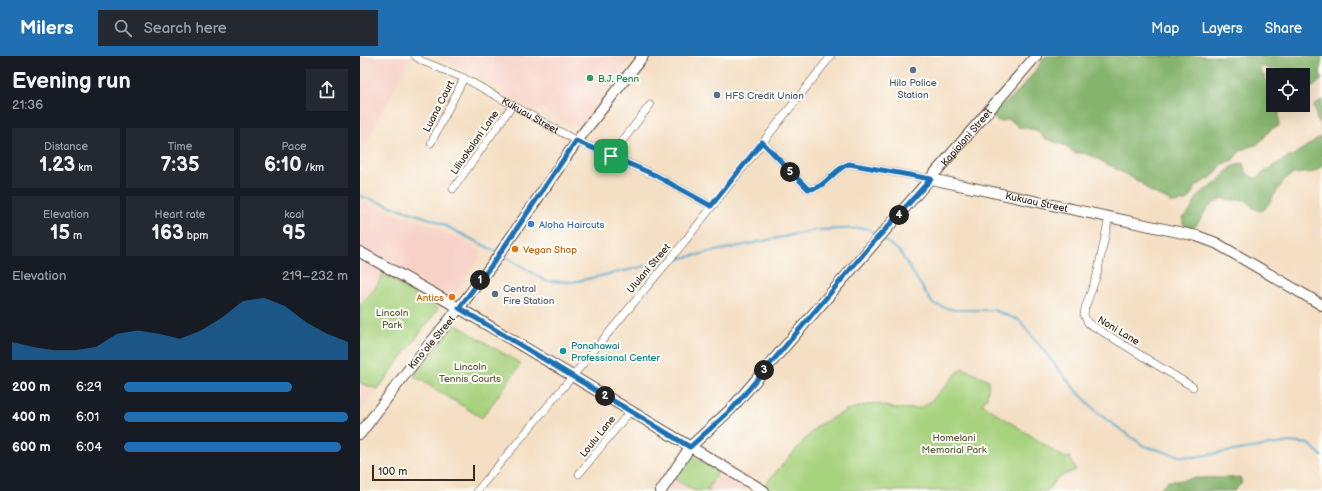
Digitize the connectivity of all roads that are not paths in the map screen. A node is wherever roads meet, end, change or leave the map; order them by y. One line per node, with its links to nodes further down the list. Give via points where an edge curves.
1 (415, 56): 5 (street, Kukuau Street)
2 (643, 56): 8 (street, Kinoʻole Street)
3 (831, 56): 9 (street, Ululani Street)
4 (1036, 56): 12 (street, Kapiolani Street)
5 (464, 78): 7 (street, Kukuau Street); 10 (street, Luana Court)
6 (650, 105): 11 (street)
7 (512, 106): 8 (street, Kukuau Street); 13 (street, Liliuokalani Lane)
8 (576, 141): 11 (street, Kukuau Street); 18 (street, Kinoʻole Street, via 508,243)
9 (762, 142): 12 (street, Kukuau Street, via 808,189 816,188 849,164); 14 (street, Ululani Street)
10 (430, 143)
11 (611, 156): 14 (street, Kukuau Street, via 655,175)
12 (931, 179): 15 (street, Kukuau Street); 23 (street, Kapiolani Street, via 871,245 732,409)
13 (453, 189)
14 (711, 206): 19 (street, Ululani Street)
15 (1109, 217): 17 (street, Kukuau Street, via 1179,231 1216,243); 20 (street, Noni Lane, via 1097,276 1085,308 1086,320)
16 (360, 252): 18 (street)
17 (1322, 304)
18 (459, 308): 19 (street); 22 (street, Kinoʻole Street)
19 (573, 377): 21 (street); 25 (street, Ululani Street)
20 (1193, 387)
21 (631, 410): 23 (street); 24 (street, Loulu Lane)
22 (360, 434)
23 (690, 447): 26 (street, Kapiolani Street); 27 (street)
24 (579, 474)
25 (477, 491)
26 (661, 491)
27 (764, 491)

